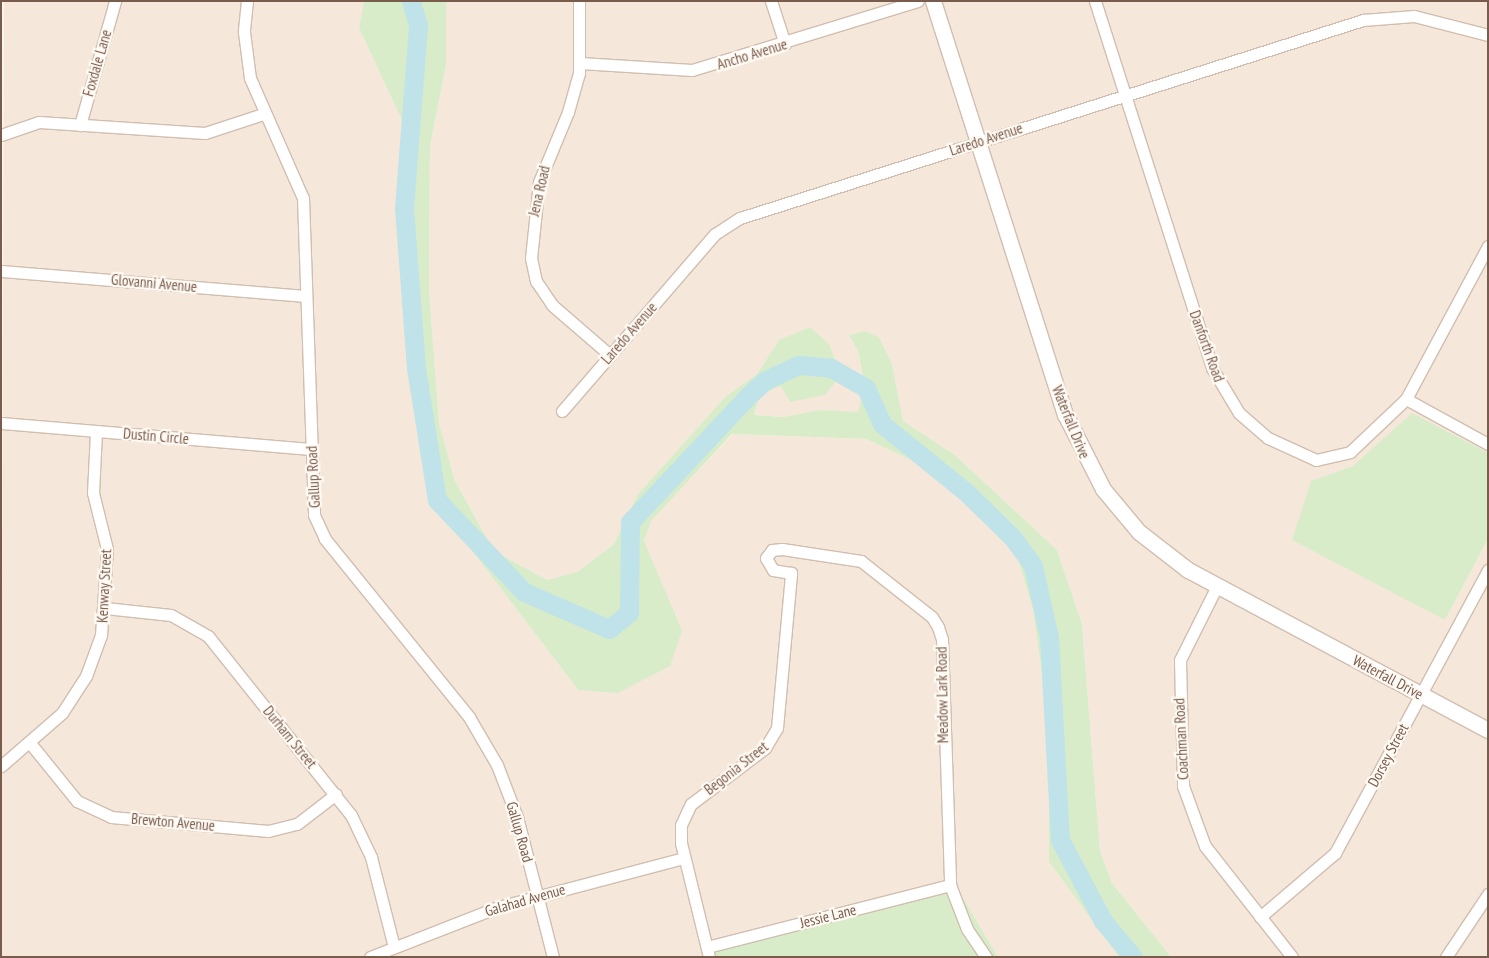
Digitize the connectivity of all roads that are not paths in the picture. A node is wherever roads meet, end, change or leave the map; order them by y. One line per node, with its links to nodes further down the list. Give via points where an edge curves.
1 (115, 1): 13 (street, Foxdale Lane)
2 (246, 1): 12 (street, Gallup Road, via 246,55)
3 (579, 1): 10 (street, Jena Road)
4 (771, 1): 9 (street)
5 (918, 1): 9 (street, Ancho Avenue)
6 (933, 1): 15 (street, Waterfall Drive)
7 (1095, 1): 11 (street, Danforth Road)
8 (1488, 35): 11 (street, Laredo Avenue, via 1414,16 1363,20)
9 (785, 44): 10 (street, Ancho Avenue, via 692,70)
10 (580, 63): 19 (street, Jena Road, via 568,112 539,182 531,258 536,281 552,305)
11 (1125, 94): 15 (street, Laredo Avenue); 20 (street, Danforth Road, via 1212,368 1239,413 1268,438 1298,455 1328,460 1350,452)
12 (263, 114): 13 (street, via 205,133); 18 (street, Gallup Road, via 300,184)
13 (80, 125): 14 (street, via 39,122)
14 (1, 135)
15 (978, 141): 19 (street, Laredo Avenue, via 727,225); 28 (street, Waterfall Drive, via 1065,414 1089,467 1139,532)
16 (1488, 246): 20 (street, Danforth Road)
17 (1, 271): 18 (street, Glovanni Avenue)
18 (306, 296): 25 (street, Gallup Road)
19 (610, 355): 21 (street, Laredo Avenue)
20 (1406, 399): 24 (street)
21 (562, 411)
22 (1, 423): 23 (street, Dustin Circle)
23 (96, 431): 25 (street, Dustin Circle); 29 (street, Kenway Street, via 93,493 107,548)
24 (1488, 444)
25 (311, 448): 38 (street, Gallup Road, via 313,504 320,529 483,740 517,817)
26 (766, 558): 35 (street, Begonia Street, via 773,570 791,573 777,728 764,748 691,804 681,825); 36 (street, Meadow Lark Road, via 772,550 782,549 861,561 932,617 942,639)
27 (1488, 570): 30 (street, Dorsey Street)
28 (1217, 586): 30 (street, Waterfall Drive); 39 (street, Coachman Road, via 1180,660 1183,786 1205,846)
29 (105, 608): 32 (street, Kenway Street, via 86,676 62,713); 34 (street, Durham Street, via 170,616 197,627)
30 (1421, 695): 31 (street, Waterfall Drive); 39 (street, Dorsey Street, via 1335,853)
31 (1488, 730)
32 (30, 743): 33 (street, Kenway Street); 34 (street, Brewton Avenue, via 77,801 111,817 268,830 297,824)
33 (1, 766)
34 (336, 794): 40 (street, Durham Street, via 368,850)
35 (684, 858): 38 (street, Galahad Avenue); 41 (street, Begonia Street)
36 (950, 885): 41 (street, Jessie Lane); 44 (street, Meadow Lark Road, via 967,929)
37 (1488, 894): 46 (street)
38 (537, 896): 40 (street, Galahad Avenue); 43 (street, Gallup Road)
39 (1260, 917): 45 (street, Coachman Road)
40 (394, 947): 42 (street, Galahad Avenue)
41 (708, 952)
42 (370, 957)
43 (553, 957)
44 (986, 957)
45 (1292, 957)
46 (1446, 957)

